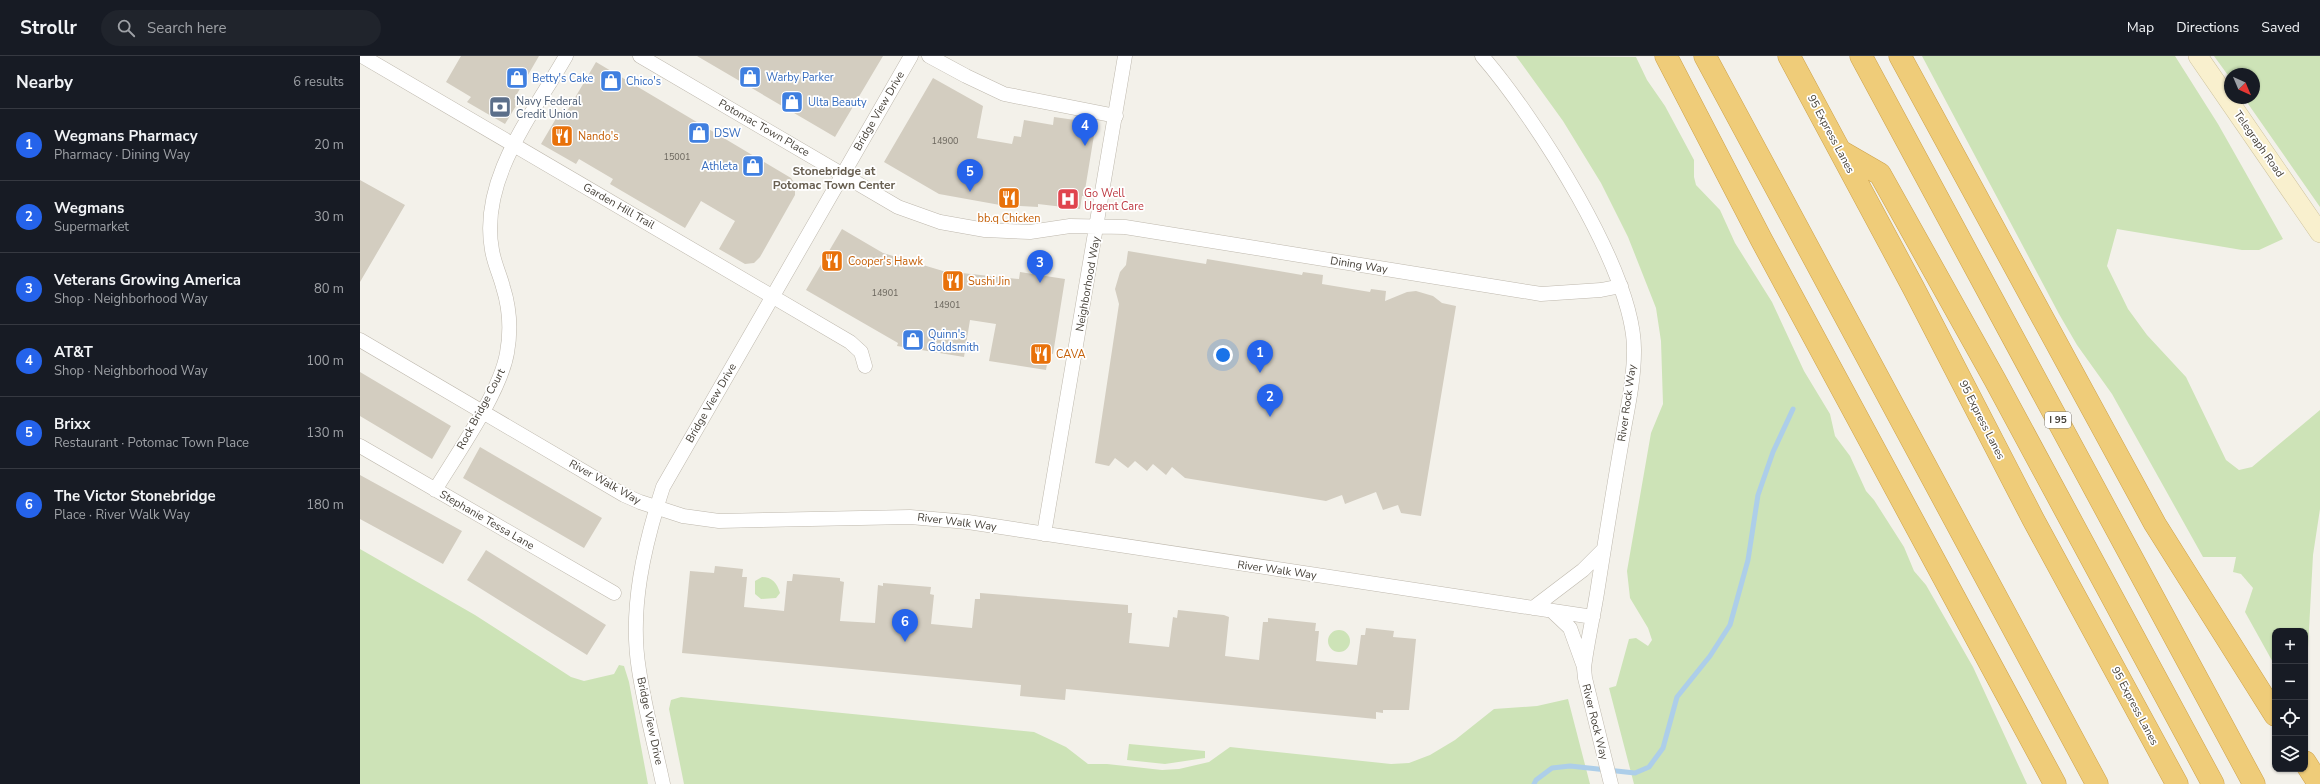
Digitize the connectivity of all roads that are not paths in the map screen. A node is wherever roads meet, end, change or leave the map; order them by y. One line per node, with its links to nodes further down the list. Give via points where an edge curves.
1 (362, 56): 16 (street, Garden Hill Trail)
2 (566, 56): 16 (street, Rock Bridge Court)
3 (640, 56): 18 (street, Potomac Town Place)
4 (911, 56): 18 (street, Bridge View Drive)
5 (930, 56): 15 (street, via 1004,94)
6 (1125, 56): 15 (street, Neighborhood Way)
7 (1482, 56): 22 (street, River Rock Way, via 1526,114 1562,171)
8 (1654, 56): 19 (highway)
9 (1666, 56): 19 (highway)
10 (1705, 56): 42 (highway)
11 (1789, 56): 17 (highway, 95 Express Lanes)
12 (1861, 56): 45 (highway, I 95)
13 (1900, 56): 37 (highway, via 2154,524)
14 (2198, 56): 21 (street, Telegraph Road)
15 (1116, 116): 20 (street, Neighborhood Way)
16 (514, 145): 23 (street, Garden Hill Trail); 26 (street, Rock Bridge Court, via 496,187 490,230 492,250 508,310 508,349 501,374)
17 (1842, 152): 43 (highway, 95 Express Lanes, via 2033,518); 44 (highway, via 1880,174 1995,380)
18 (843, 174): 20 (street, Potomac Town Place, via 898,207 940,222 985,230 1030,232 1070,226); 23 (street, Bridge View Drive)
19 (1728, 174): 41 (highway)
20 (1097, 227): 22 (street, Dining Way, via 1141,229 1524,292 1556,293); 30 (street, Neighborhood Way)
21 (2320, 233)
22 (1621, 286): 31 (street, River Rock Way, via 1628,310 1634,351 1630,397)
23 (773, 296): 25 (street, Garden Hill Trail, via 854,345 861,352); 29 (street, Bridge View Drive, via 666,480)
24 (360, 340): 26 (street, River Walk Way)
25 (865, 366)
26 (482, 411): 28 (street, Rock Bridge Court); 29 (street, River Walk Way, via 624,495)
27 (360, 446): 28 (street, Stephanie Tessa Lane)
28 (435, 490): 32 (street, Stephanie Tessa Lane)
29 (656, 508): 30 (street, River Walk Way, via 683,516 719,521 910,517 968,522); 39 (street, Bridge View Drive, via 646,543 637,610 639,670)
30 (1044, 534): 33 (street, River Walk Way)
31 (1604, 549): 33 (street, via 1583,570); 35 (street, River Rock Way)
32 (614, 593)
33 (1533, 608): 34 (street, River Walk Way)
34 (1551, 611): 35 (street, River Walk Way); 36 (street, via 1570,628)
35 (1593, 617): 36 (street, River Rock Way)
36 (1584, 673): 40 (street, River Rock Way)
37 (2272, 710)
38 (2308, 767): 46 (highway)
39 (663, 784)
40 (1611, 784)
41 (2055, 784)
42 (2097, 784)
43 (2177, 784)
44 (2213, 784)
45 (2254, 784)
46 (2319, 784)

